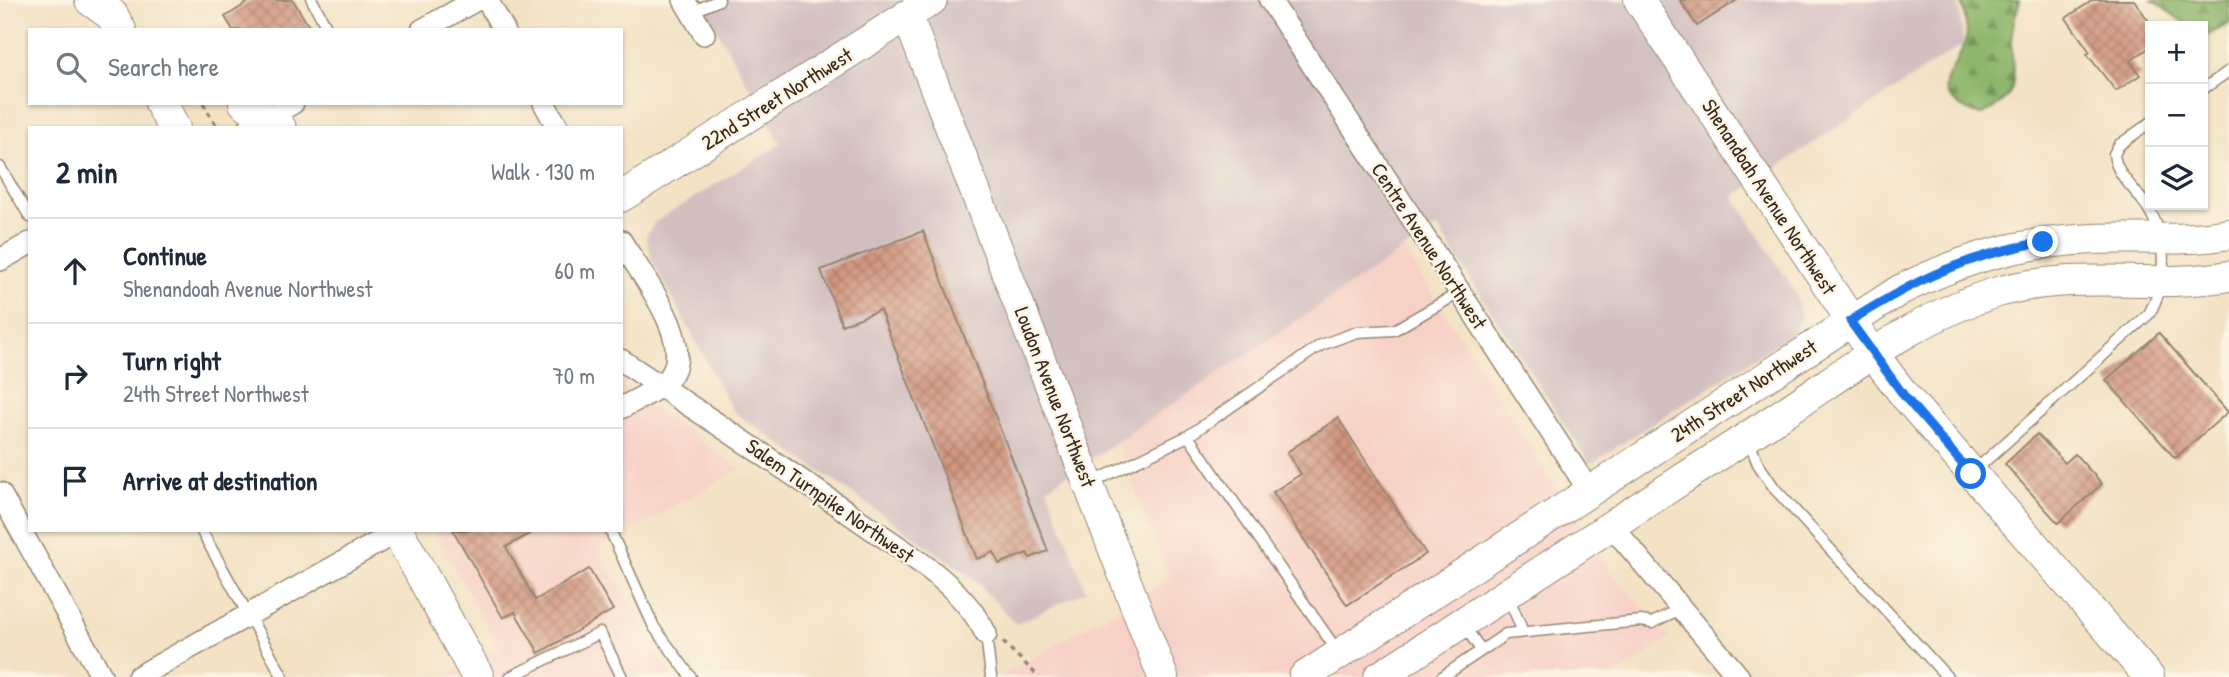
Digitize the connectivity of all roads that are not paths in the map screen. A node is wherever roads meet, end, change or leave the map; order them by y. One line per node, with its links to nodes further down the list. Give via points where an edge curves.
1 (312, 0): 10 (lane)
2 (476, 0): 11 (street)
3 (487, 0): 12 (street)
4 (719, 0): 8 (lane)
5 (932, 0): 9 (main road, 22nd Street Northwest)
6 (1270, 0): 33 (street, Centre Avenue Northwest)
7 (1639, 0): 34 (main road, Shenandoah Avenue Northwest)
8 (688, 6): 13 (street)
9 (904, 8): 24 (main road, 22nd Street Northwest); 42 (main road, Loudon Avenue Northwest)
10 (327, 28)
11 (426, 28)
12 (503, 28)
13 (704, 34)
14 (2229, 71): 15 (lane)
15 (2208, 86)
16 (162, 105): 20 (main road)
17 (289, 105): 19 (street)
18 (545, 105): 21 (street)
19 (261, 119)
20 (173, 126)
21 (557, 126)
22 (2145, 127): 27 (lane, via 2119,145 2115,164 2152,214)
23 (0, 167): 25 (lane)
24 (623, 196)
25 (28, 214)
26 (2229, 234): 27 (main road, 24th Street Northwest)
27 (2162, 240): 32 (lane); 34 (main road, 24th Street Northwest, via 2082,240 1991,252 1900,290)
28 (28, 244): 30 (street)
29 (623, 246): 37 (street, via 677,341 676,368)
30 (0, 260)
31 (2229, 276): 32 (main road, 24th Street Northwest)
32 (2161, 282): 35 (main road, 24th Street Northwest, via 2075,281 1999,292 1930,320); 41 (lane, via 2149,314)
33 (1459, 293): 39 (lane, via 1394,330 1357,332 1321,345); 43 (street, Centre Avenue Northwest)
34 (1850, 321): 35 (main road, Shenandoah Avenue Northwest); 43 (main road, 24th Street Northwest)
35 (1874, 355): 40 (main road, 24th Street Northwest); 41 (main road, Shenandoah Avenue Northwest)
36 (623, 361): 37 (street, Salem Turnpike Northwest)
37 (660, 386): 38 (street); 55 (street, Salem Turnpike Northwest, via 932,572 964,599)
38 (623, 407)
39 (1188, 436): 42 (lane); 57 (lane)
40 (1747, 437): 45 (main road, 24th Street Northwest); 71 (lane, via 1775,489)
41 (1971, 474): 72 (main road, Shenandoah Avenue Northwest)
42 (1089, 484): 66 (main road, Loudon Avenue Northwest)
43 (1590, 492): 57 (main road, 24th Street Northwest)
44 (0, 493): 58 (street)
45 (1611, 525): 50 (main road, 24th Street Northwest); 51 (street)
46 (202, 532): 52 (lane)
47 (396, 532): 52 (street)
48 (399, 532): 61 (main road)
49 (611, 532): 64 (lane, via 654,627)
50 (1507, 593): 53 (main road, 24th Street Northwest); 54 (lane)
51 (1680, 609): 54 (lane, via 1652,623); 70 (street)
52 (250, 616): 59 (street); 60 (lane)
53 (1462, 622): 56 (lane); 68 (main road, 24th Street Northwest)
54 (1523, 632): 56 (lane, via 1506,634)
55 (986, 634): 65 (lane, Salem Turnpike Northwest)
56 (1481, 650): 69 (lane)
57 (1339, 654): 67 (main road, 24th Street Northwest)
58 (102, 677)
59 (138, 677)
60 (283, 677)
61 (478, 677)
62 (510, 677): 63 (lane, via 600,633)
63 (622, 677)
64 (691, 677)
65 (991, 677)
66 (1163, 677)
67 (1304, 677)
68 (1379, 677)
69 (1442, 677)
70 (1740, 677)
71 (1947, 677)
72 (2149, 677)

